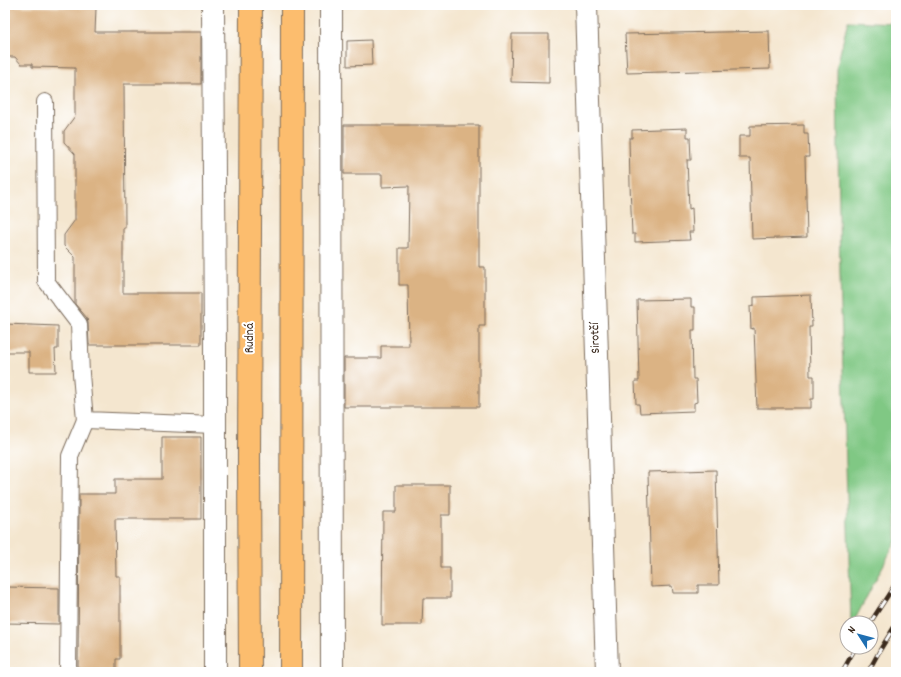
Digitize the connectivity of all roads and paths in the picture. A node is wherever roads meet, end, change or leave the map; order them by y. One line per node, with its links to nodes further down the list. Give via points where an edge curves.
1 (213, 5): 8 (street)
2 (251, 5): 11 (highway, Rudná)
3 (292, 5): 12 (highway)
4 (331, 5): 13 (street)
5 (586, 5): 14 (street, Sirotčí)
6 (45, 102): 7 (lane, via 46,281 79,324)
7 (85, 420): 8 (lane); 9 (lane, via 70,456)
8 (215, 425): 10 (street)
9 (68, 672)
10 (215, 672)
11 (250, 672)
12 (291, 672)
13 (332, 672)
14 (607, 672)

